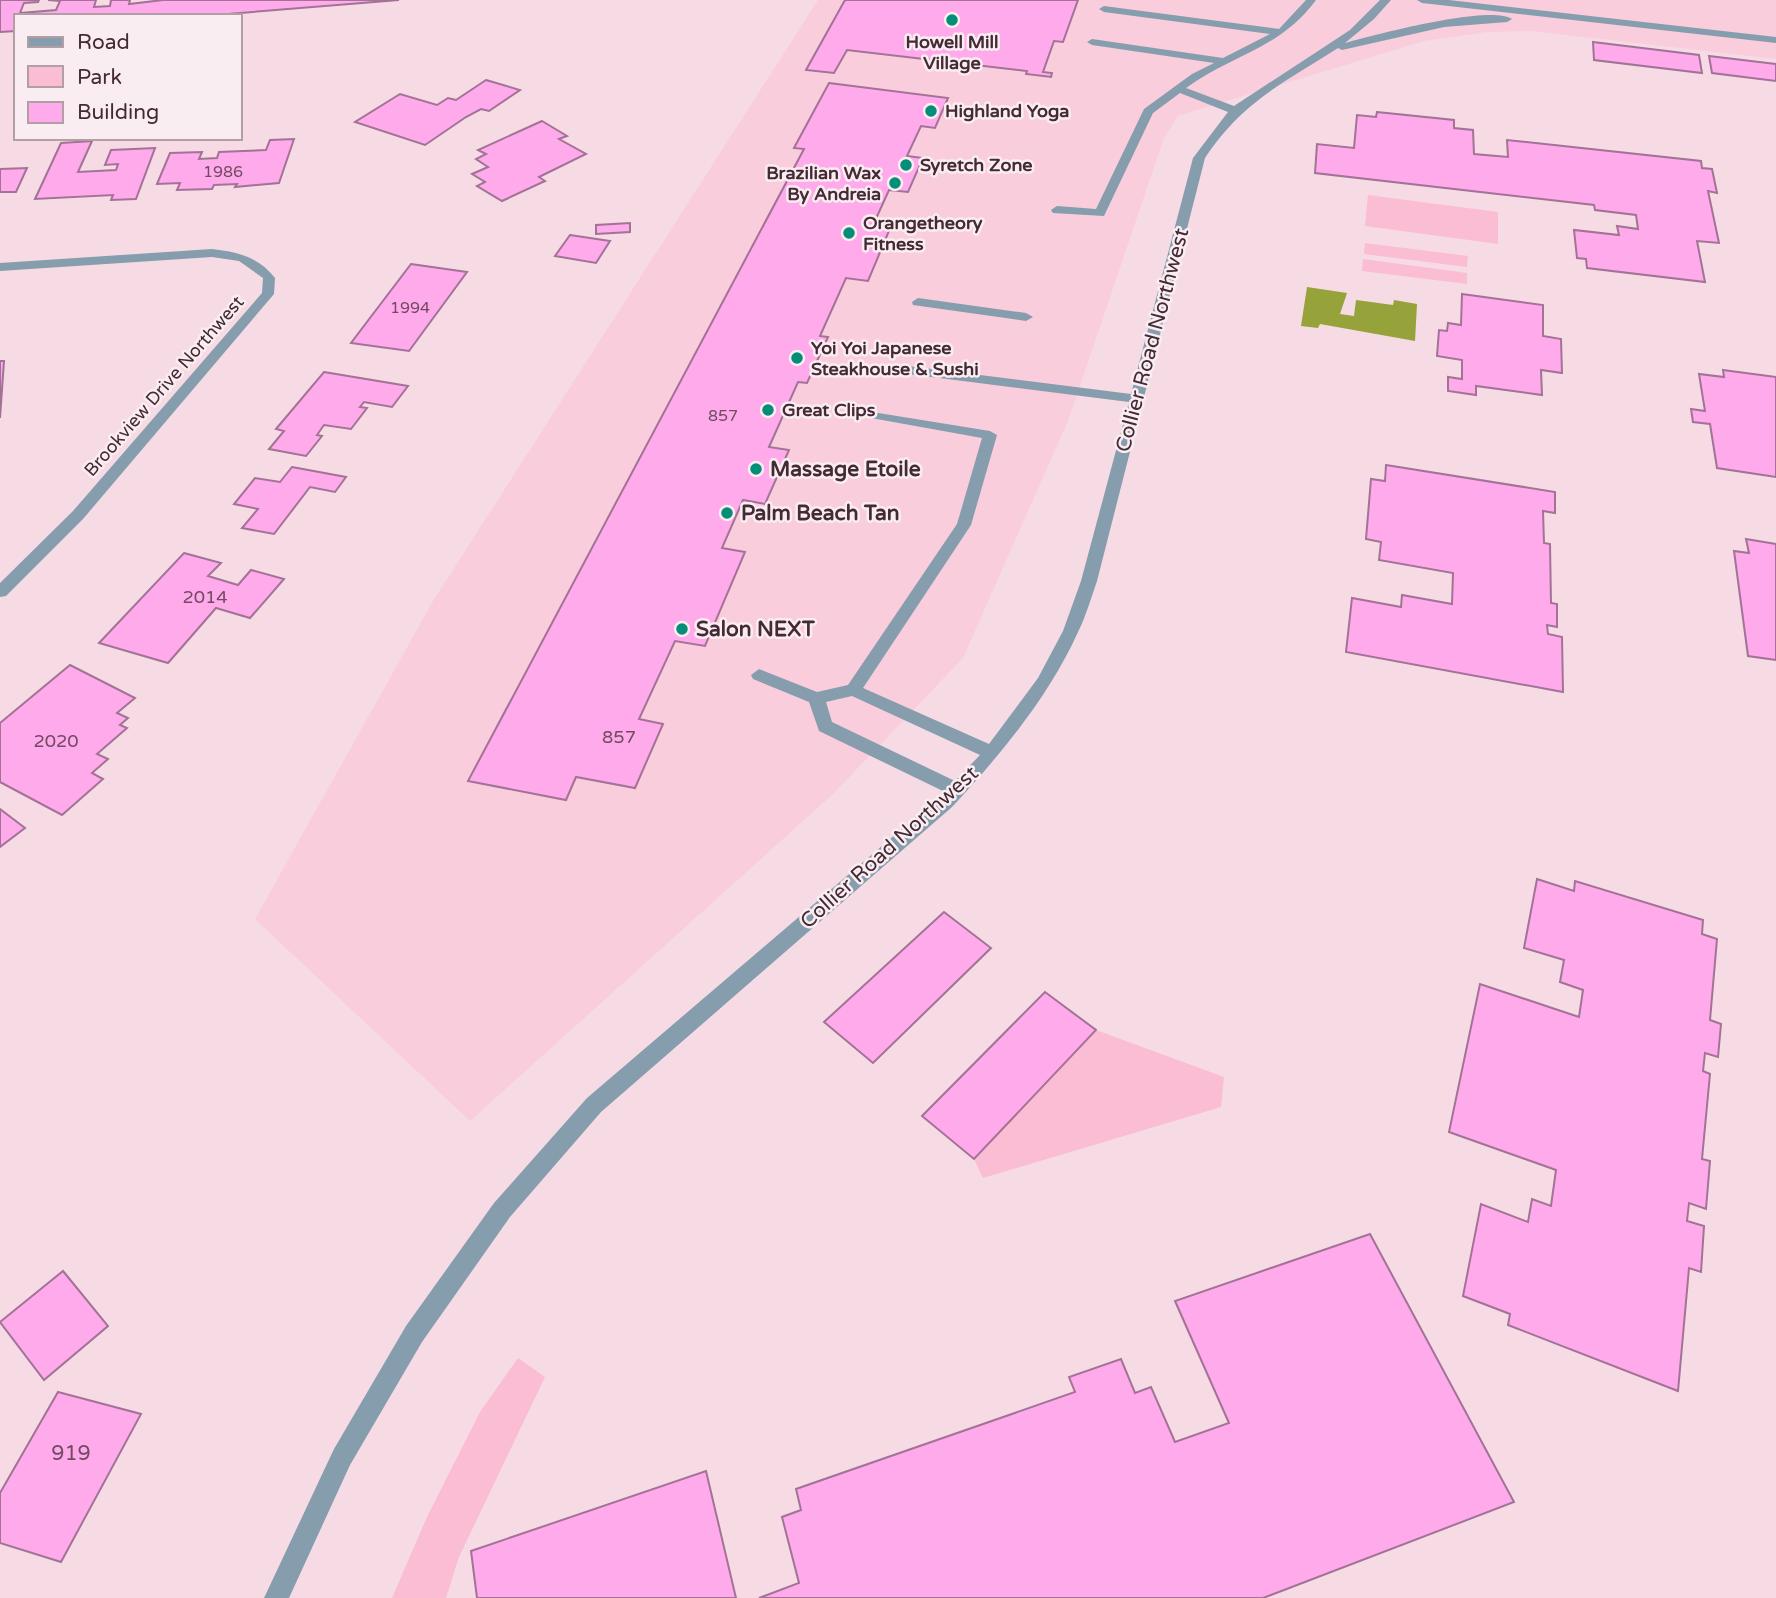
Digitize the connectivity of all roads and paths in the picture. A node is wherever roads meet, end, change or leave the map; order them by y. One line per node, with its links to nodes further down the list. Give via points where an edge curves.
1 (1311, 0): 7 (street)
2 (1386, 0): 10 (street, Collier Road Northwest, via 1357,32)
3 (1422, 0): 6 (street)
4 (1504, 0): 6 (street)
5 (1104, 9): 7 (street)
6 (1590, 20): 8 (street); 10 (street, via 1453,22)
7 (1281, 32): 11 (street)
8 (1776, 40)
9 (1092, 41): 11 (street)
10 (1329, 50): 13 (street, Collier Road Northwest)
11 (1225, 61): 12 (street)
12 (1179, 89): 13 (street); 14 (street, via 1148,111 1100,213)
13 (1236, 111): 19 (street, Collier Road Northwest, via 1199,158)
14 (1057, 210)
15 (0, 267): 21 (street, Brookview Drive Northwest, via 212,253 253,262 269,278 268,295 78,515)
16 (918, 302): 17 (street)
17 (1026, 317)
18 (892, 368): 19 (street)
19 (1136, 399): 25 (street, Collier Road Northwest, via 1089,581 1071,631 1044,682)
20 (871, 414): 23 (street, via 990,435 964,525)
21 (0, 592)
22 (759, 674): 24 (street)
23 (853, 690): 24 (street); 25 (street)
24 (816, 698): 26 (street, via 825,726)
25 (992, 753): 26 (street, Collier Road Northwest)
26 (957, 790): 27 (street, Collier Road Northwest, via 594,1105 502,1210 414,1334 342,1457)
27 (276, 1598)

